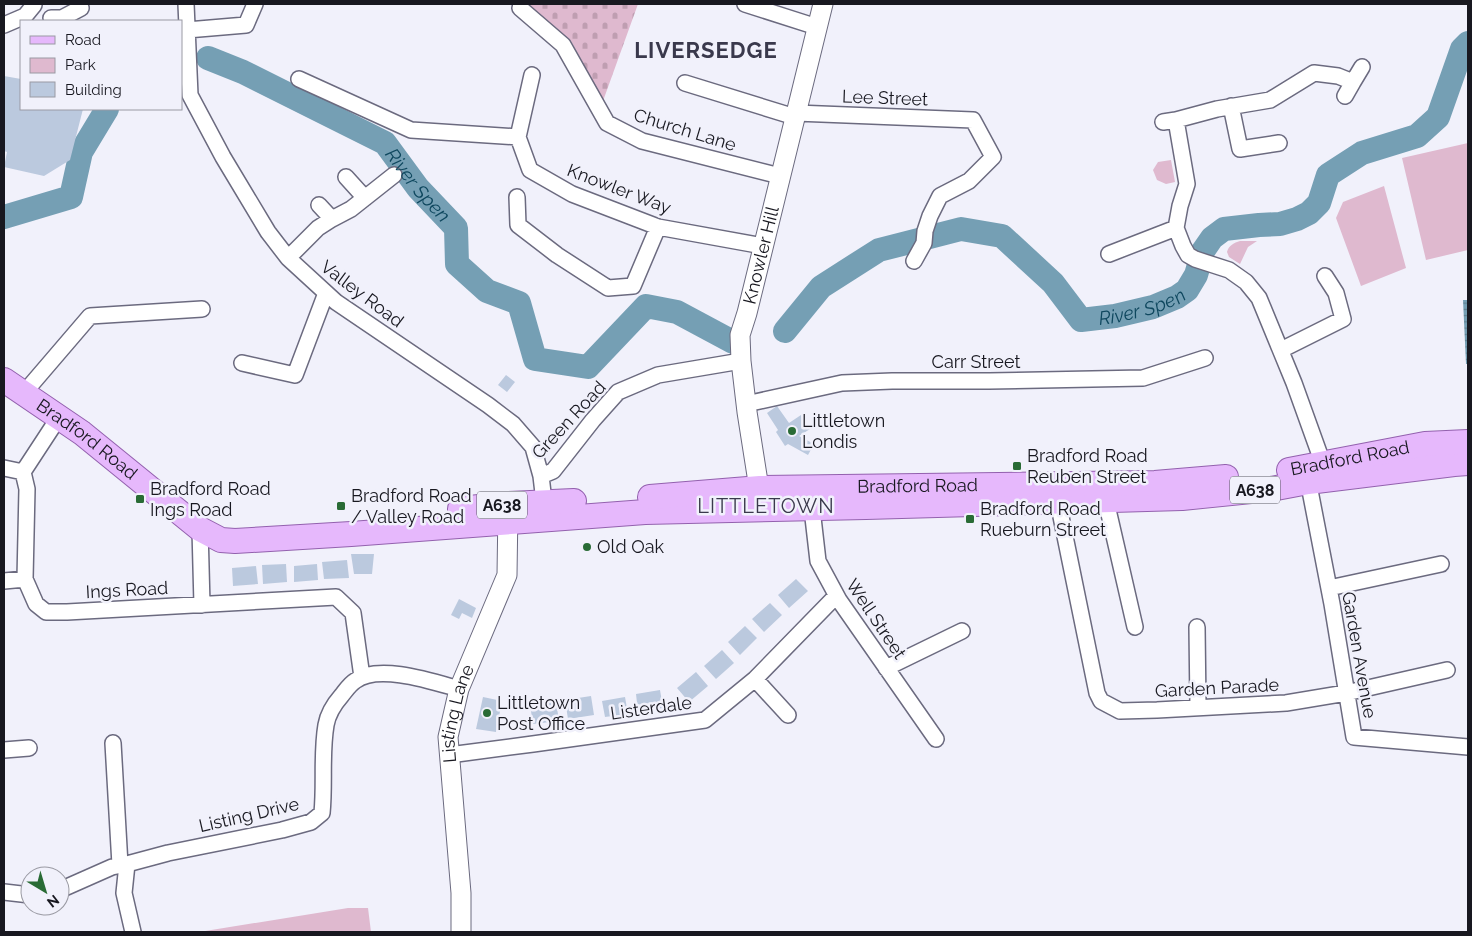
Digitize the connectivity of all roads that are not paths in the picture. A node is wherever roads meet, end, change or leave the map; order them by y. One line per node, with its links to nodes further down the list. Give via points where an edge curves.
1 (34, 4): 8 (street); 9 (street, via 25,16)
2 (186, 4): 11 (street, Valley Road)
3 (255, 4): 11 (street, via 246,25)
4 (745, 4): 10 (street)
5 (823, 4): 10 (street, Knowler Hill)
6 (81, 8): 8 (street, via 62,18)
7 (520, 8): 23 (street, Church Lane, via 563,45 607,123 642,141)
8 (52, 19)
9 (4, 25)
10 (817, 27): 19 (street, Knowler Hill)
11 (187, 30): 33 (street, Valley Road, via 190,95 268,232)
12 (1362, 67): 15 (street)
13 (532, 76): 20 (street)
14 (299, 79): 20 (street, via 411,130)
15 (1353, 82): 17 (street); 18 (street, via 1314,73 1270,100)
16 (686, 83): 19 (street, Lee Street)
17 (1345, 96)
18 (1231, 106): 21 (street, via 1240,149); 30 (street, via 1170,121 1187,184)
19 (795, 115): 23 (street, Knowler Hill); 34 (street, Lee Street, via 973,120 993,157 969,181 940,196)
20 (518, 136): 29 (street, Knowler Way, via 530,170 572,194)
21 (1280, 142)
22 (394, 175): 26 (street)
23 (780, 176): 31 (street, Knowler Hill)
24 (346, 177): 26 (street)
25 (518, 197): 29 (street, via 518,225 608,288 633,286)
26 (365, 198): 28 (street)
27 (319, 204): 28 (street)
28 (332, 219): 33 (street, via 318,228)
29 (658, 227): 31 (street, Knowler Way)
30 (1176, 228): 32 (street); 38 (street, Garden Avenue, via 1188,255 1229,270 1246,282 1259,298)
31 (762, 246): 41 (street, Knowler Hill, via 740,336)
32 (1109, 254)
33 (288, 258): 36 (street, Valley Road)
34 (914, 261)
35 (1325, 276): 38 (street, via 1336,293 1343,320)
36 (326, 293): 40 (street, via 295,375); 51 (street, Valley Road, via 513,424 533,448)
37 (202, 309): 43 (street, via 90,316)
38 (1281, 350): 50 (street, Garden Avenue, via 1294,384)
39 (1206, 358): 44 (street, Carr Street, via 1143,378 842,382)
40 (242, 361)
41 (741, 361): 44 (street, Knowler Hill); 51 (street, Green Road, via 658,375 618,392 553,471)
42 (4, 380): 43 (main road, Bradford Road / A638)
43 (24, 393): 45 (main road, Bradford Road / A638)
44 (746, 404): 52 (street, Knowler Hill)
45 (59, 417): 49 (street); 58 (main road, Bradford Road / A638)
46 (1468, 442): 50 (main road, Bradford Road / A638, via 1425,444)
47 (1468, 463): 50 (main road, Bradford Road / A638)
48 (4, 468): 49 (street)
49 (23, 472): 60 (street, Ings Road, via 27,489)
50 (1316, 473): 52 (main road, Bradford Road / A638); 53 (main road, Bradford Road / A638, via 1271,489 1182,498); 62 (street, Garden Avenue)
51 (541, 476): 56 (street, Valley Road)
52 (761, 499): 55 (main road, Bradford Road / A638); 56 (main road, Bradford Road / A638, via 610,500)
53 (1106, 501): 54 (main road, Bradford Road / A638); 65 (street)
54 (1058, 502): 55 (main road, Bradford Road / A638); 74 (street, Garden Parade, via 1101,701 1120,711)
55 (812, 509): 63 (street, Well Street, via 818,561)
56 (545, 510): 57 (main road, Bradford Road / A638)
57 (508, 513): 58 (main road, Bradford Road / A638, via 468,509 354,517 235,541 220,540); 72 (street, Listing Lane, via 507,575)
58 (200, 529): 64 (street)
59 (1441, 564): 62 (street)
60 (25, 580): 61 (street); 64 (street, Ings Road, via 36,604 46,612)
61 (4, 581)
62 (1329, 588): 73 (street, Garden Avenue)
63 (836, 596): 68 (street, Well Street); 71 (street, Listerdale)
64 (202, 605): 70 (street, Ings Road, via 336,597 353,613)
65 (1135, 627)
66 (1197, 627): 74 (street)
67 (962, 631): 68 (street)
68 (886, 668): 76 (street, Well Street)
69 (1447, 670): 73 (street, Garden Parade)
70 (362, 677): 72 (street, via 374,673 400,675); 82 (street, Listing Drive, via 334,704 327,722 322,813 311,822 168,852)
71 (755, 679): 75 (street); 81 (street, Listerdale, via 705,720)
72 (459, 690): 81 (street, Listing Lane, via 448,737)
73 (1346, 693): 74 (street, Garden Parade, via 1286,704); 78 (street, Garden Avenue, via 1354,737)
74 (1198, 707)
75 (788, 715)
76 (936, 739)
77 (114, 743): 82 (street)
78 (1468, 746)
79 (29, 748): 80 (street)
80 (4, 750)
81 (449, 755): 87 (street, Listing Lane, via 461,893)
82 (123, 865): 83 (street, Listing Drive); 86 (street, via 124,893)
83 (70, 886)
84 (4, 892): 85 (street)
85 (20, 894)
86 (133, 932)
87 (461, 932)

